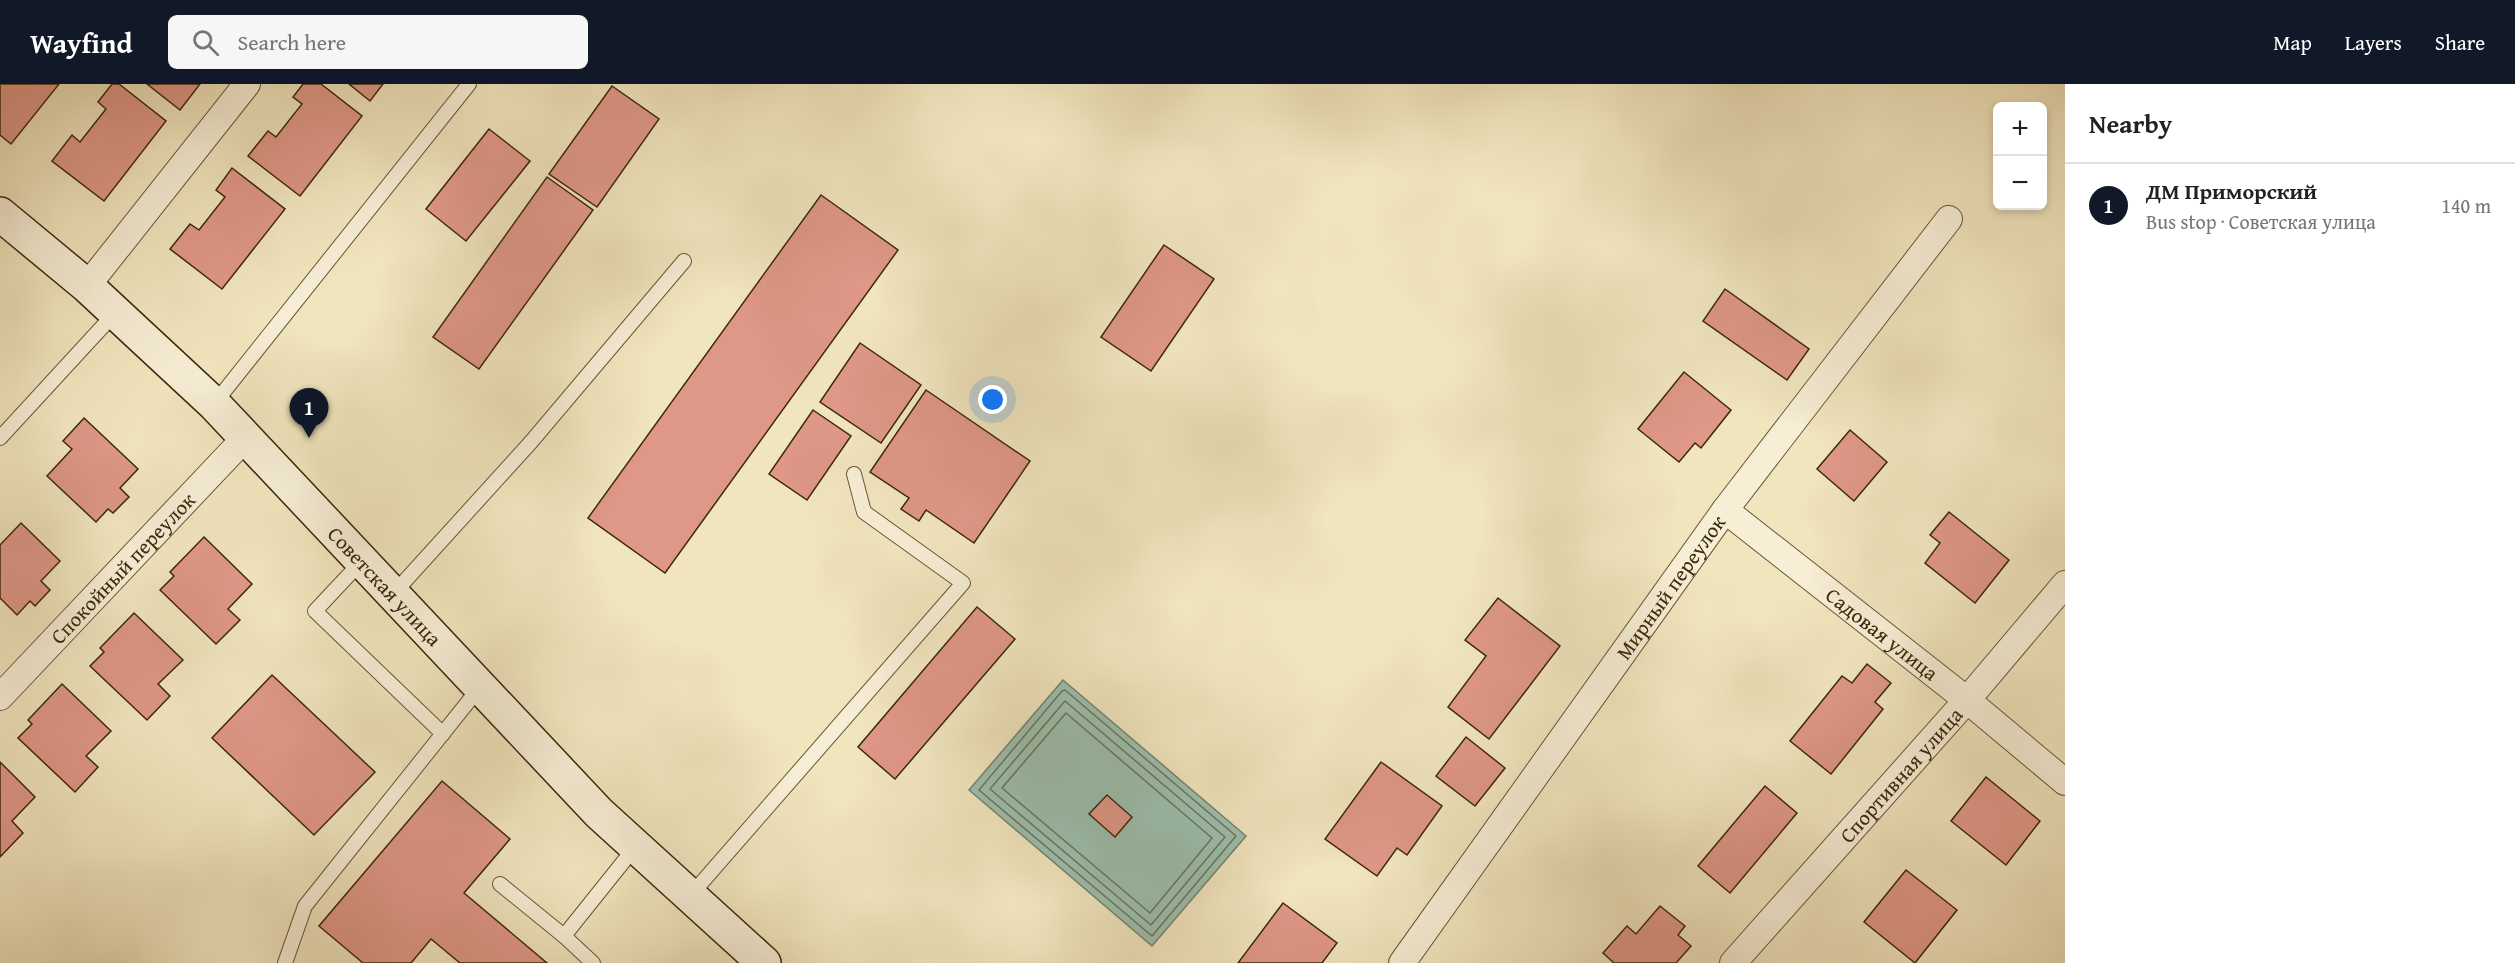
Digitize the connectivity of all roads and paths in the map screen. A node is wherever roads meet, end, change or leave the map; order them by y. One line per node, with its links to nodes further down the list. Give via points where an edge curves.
1 (247, 84): 6 (street)
2 (469, 84): 8 (lane)
3 (0, 214): 6 (main road, Советская улица)
4 (1948, 219): 12 (street, Мирный переулок)
5 (684, 261): 15 (lane, via 531,442)
6 (87, 286): 7 (main road, Советская улица)
7 (116, 312): 8 (main road, Советская улица); 10 (lane)
8 (214, 404): 9 (main road, Советская улица)
9 (246, 437): 13 (main road, Советская улица); 17 (street, Спокойный переулок)
10 (0, 438)
11 (854, 474): 23 (lane, via 864,512 963,583)
12 (1725, 510): 18 (street, Садовая улица); 28 (street, Мирный переулок)
13 (361, 562): 15 (main road, Советская улица); 19 (lane, via 315,611)
14 (2065, 584): 18 (street, Спортивная улица)
15 (394, 593): 16 (main road, Советская улица)
16 (480, 687): 19 (lane); 21 (main road, Советская улица, via 599,813)
17 (0, 697)
18 (1967, 700): 20 (street, Садовая улица); 29 (street, Спортивная улица)
19 (443, 734): 25 (lane, via 305,906)
20 (2065, 782)
21 (636, 846): 23 (main road, Советская улица); 24 (lane)
22 (500, 884): 24 (lane)
23 (690, 896): 27 (main road, Советская улица)
24 (564, 936): 26 (lane)
25 (285, 963)
26 (593, 963)
27 (764, 963)
28 (1402, 963)
29 (1733, 963)

